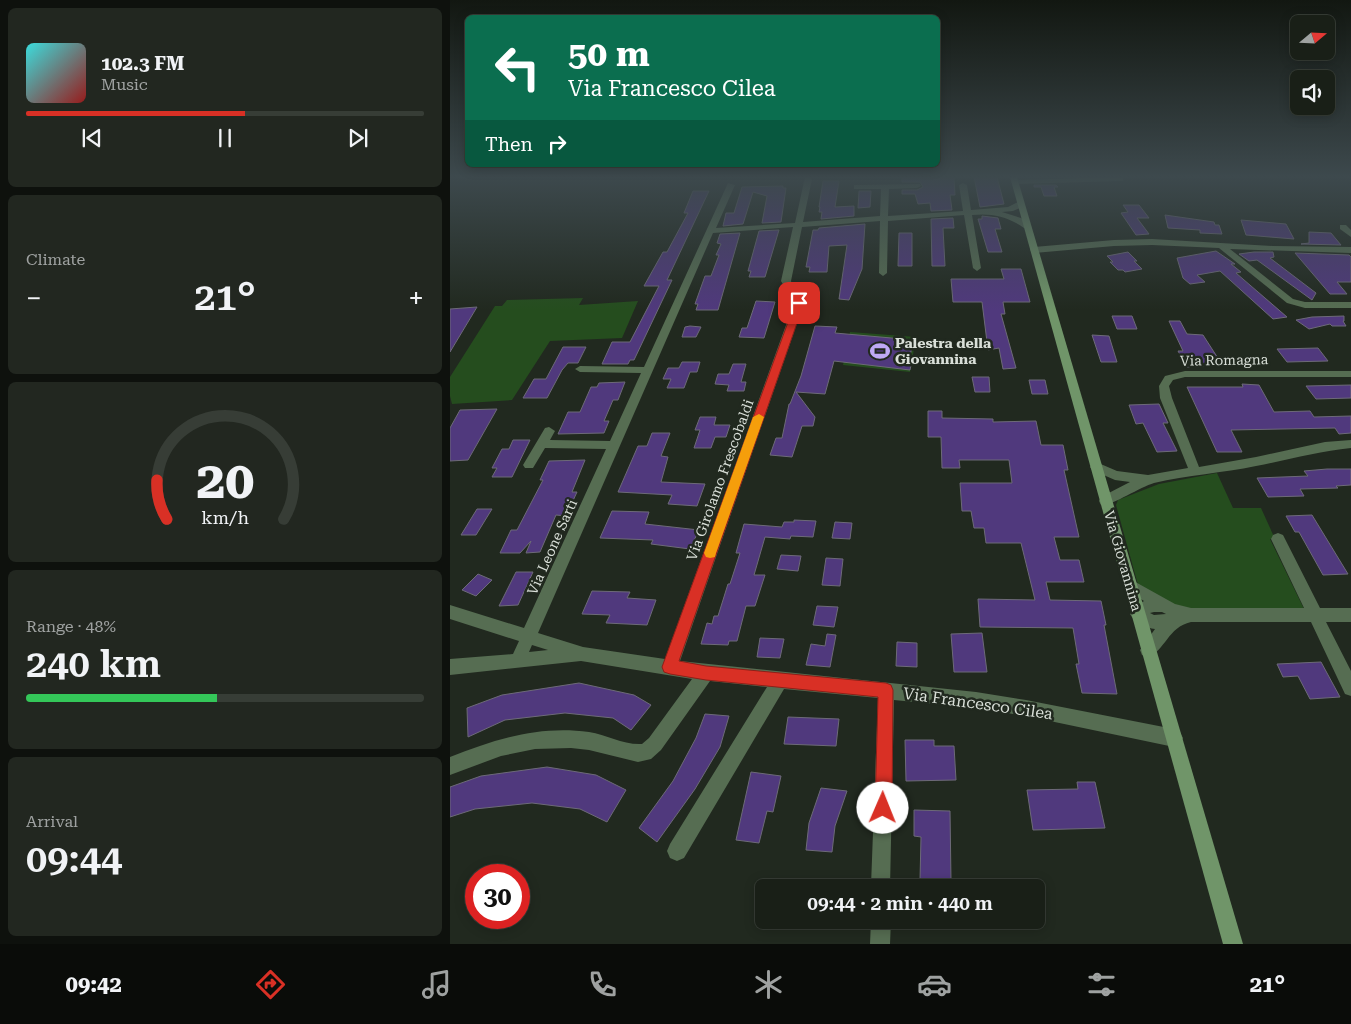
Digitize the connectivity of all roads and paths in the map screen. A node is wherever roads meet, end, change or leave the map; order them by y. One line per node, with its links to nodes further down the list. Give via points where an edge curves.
1 (715, 221): 11 (street, Via Leone Sarti)
2 (799, 221): 8 (street)
3 (851, 221): 8 (street)
4 (884, 221): 17 (street)
5 (969, 221): 16 (street)
6 (1019, 221): 9 (street)
7 (1026, 221): 9 (street, Via Giovannina)
8 (798, 226): 11 (street); 46 (street, Via Girolamo Frescobaldi, via 786,281 800,295 799,303)
9 (1027, 226): 14 (street, Via Giovannina)
10 (1343, 227): 12 (street)
11 (710, 232): 20 (street, Via Leone Sarti)
12 (1351, 235)
13 (1220, 245): 14 (street, via 1129,242); 15 (street); 18 (street, via 1293,302)
14 (1034, 250): 27 (street, Via Giovannina)
15 (1351, 250)
16 (976, 268)
17 (883, 273)
18 (1351, 305)
19 (580, 369): 20 (street)
20 (647, 370): 25 (street, Via Leone Sarti)
21 (1351, 374): 28 (street, Via Romagna, via 1185,374 1169,378 1164,386 1166,398)
22 (549, 431): 23 (street)
23 (541, 444): 25 (street); 26 (street)
24 (1351, 444): 28 (street)
25 (614, 445): 41 (street, Via Leone Sarti)
26 (530, 465)
27 (1096, 467): 29 (street); 30 (street, Via Giovannina)
28 (1195, 471): 29 (street)
29 (1130, 481): 30 (street, via 1115,487); 31 (street)
30 (1101, 484): 31 (street, Via Giovannina)
31 (1106, 501): 33 (street, Via Giovannina)
32 (1278, 538): 38 (street)
33 (1130, 585): 34 (street); 36 (street, Via Giovannina)
34 (1162, 605): 36 (street, via 1151,604); 37 (street)
35 (450, 612): 41 (street, Via Francesco Cilea)
36 (1138, 614): 40 (street, via 1152,622); 42 (street, Via Giovannina)
37 (1191, 614): 38 (street); 40 (street)
38 (1315, 615): 39 (street); 49 (street)
39 (1351, 615)
40 (1174, 621): 42 (street)
41 (528, 637): 43 (street, Via Francesco Cilea); 44 (street, Via Leone Sarti)
42 (1148, 650): 51 (street, Via Giovannina)
43 (583, 654): 44 (street, Via Francesco Cilea); 46 (street, Via Francesco Cilea)
44 (518, 660): 45 (street, Via Francesco Cilea)
45 (450, 667)
46 (670, 667): 47 (street, Via Francesco Cilea)
47 (706, 673): 48 (street, Via Francesco Cilea); 52 (street, via 645,753 627,752 600,742 578,739 540,739 507,745)
48 (780, 680): 50 (street, Via Francesco Cilea); 53 (street)
49 (1351, 688)
50 (886, 690): 51 (street, Via Francesco Cilea, via 1014,706); 54 (street)
51 (1174, 738): 57 (street, Via Giovannina)
52 (450, 766)
53 (677, 852)
54 (881, 879)
55 (881, 929): 56 (street)
56 (880, 944)
57 (1232, 944)

